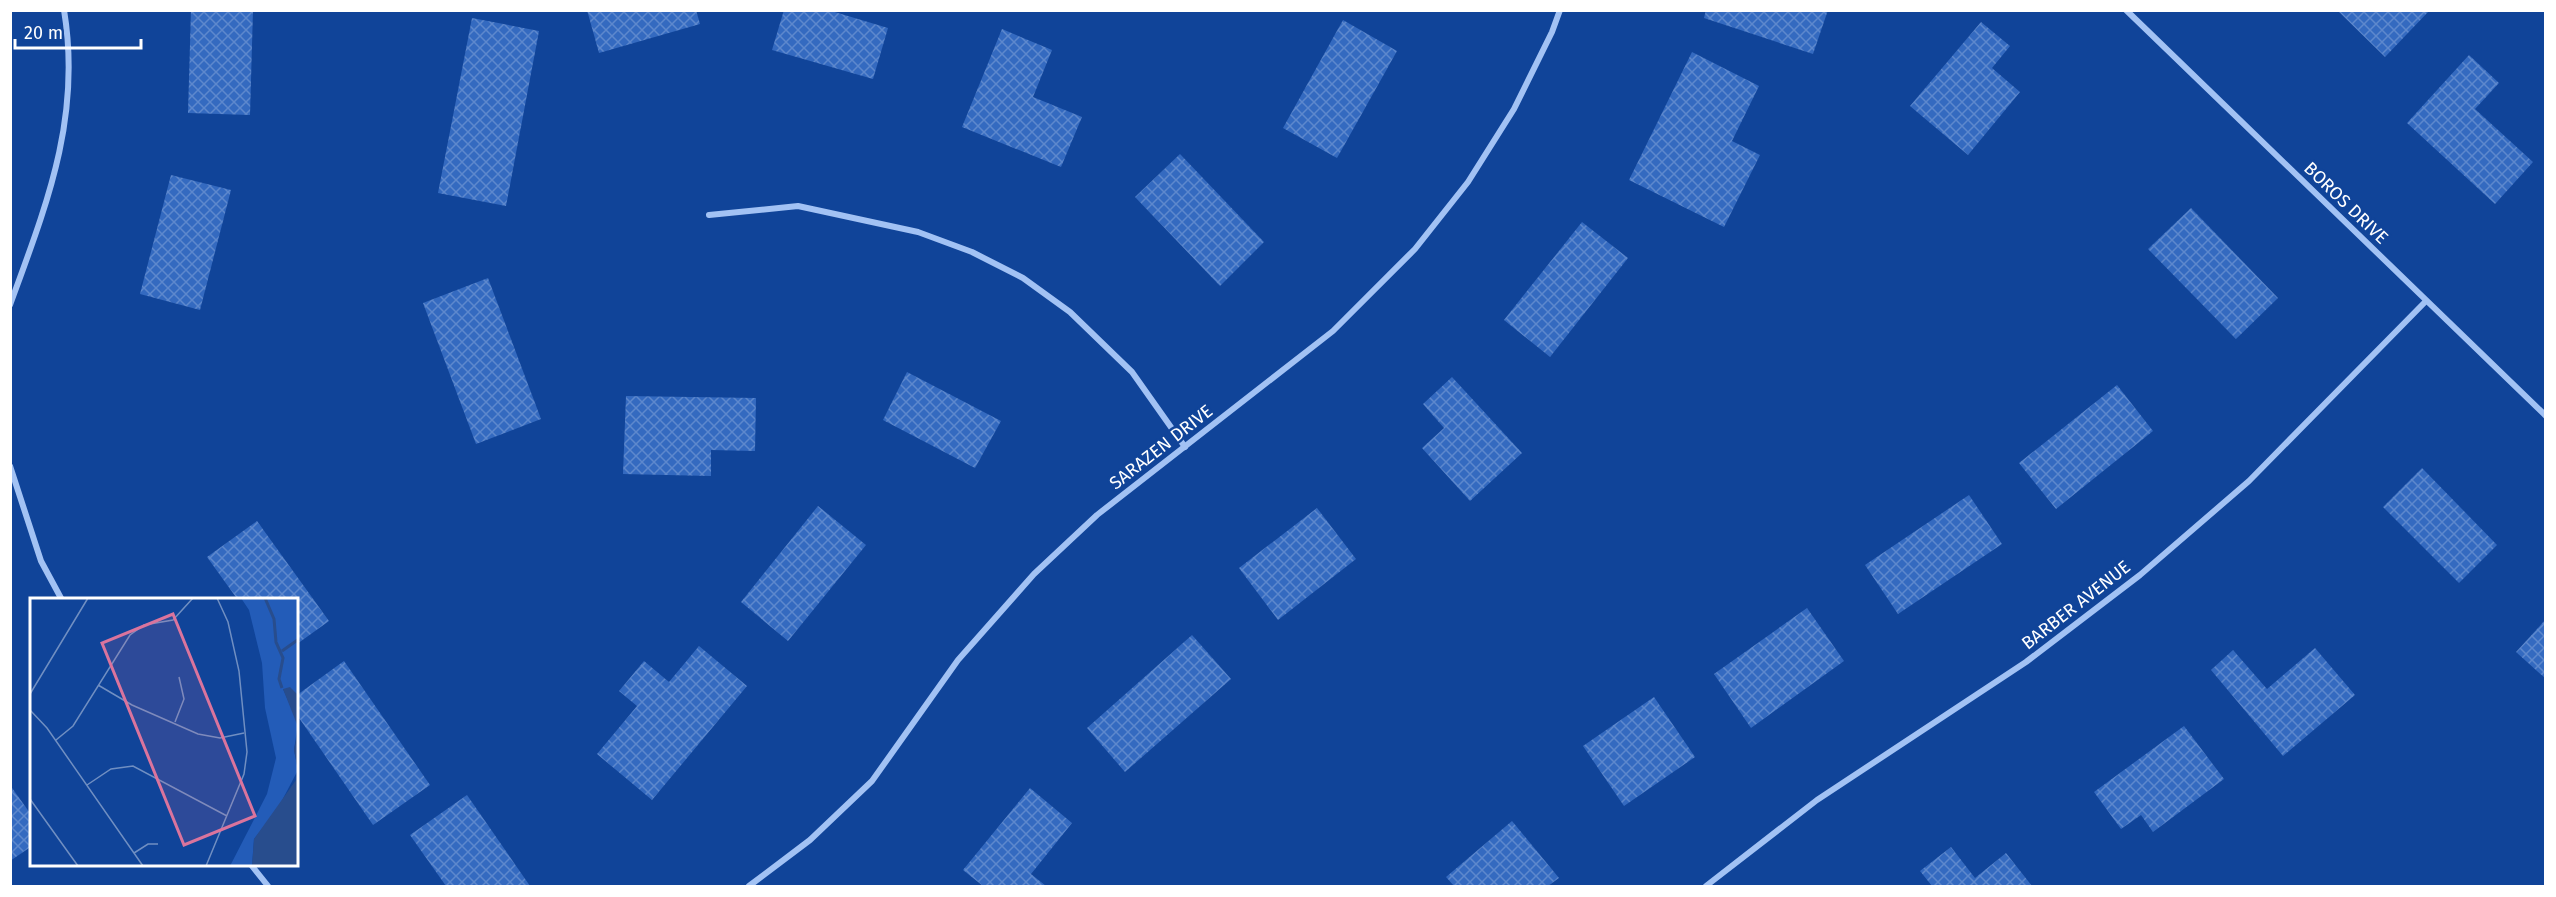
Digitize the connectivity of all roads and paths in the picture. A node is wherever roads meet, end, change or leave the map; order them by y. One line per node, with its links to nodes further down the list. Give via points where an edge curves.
1 (63, 10): 6 (street, via 68,86 62,145 48,201)
2 (1560, 10): 8 (street, SARAZEN DRIVE, via 1514,109 1468,182 1415,249 1333,331)
3 (2126, 10): 5 (street, BOROS DRIVE)
4 (710, 215): 8 (street, via 798,206 918,232 972,252 1023,278 1070,312 1132,372)
5 (2426, 301): 7 (street, BOROS DRIVE); 14 (street, BARBER AVENUE, via 2249,481 2140,575 2026,662 1817,800)
6 (10, 305)
7 (2546, 416)
8 (1185, 447): 13 (street, SARAZEN DRIVE, via 1097,515 1034,573 958,660 872,781 810,840)
9 (10, 466): 10 (street, via 41,561)
10 (61, 598)
11 (253, 867): 12 (street)
12 (268, 886)
13 (749, 886)
14 (1706, 886)

